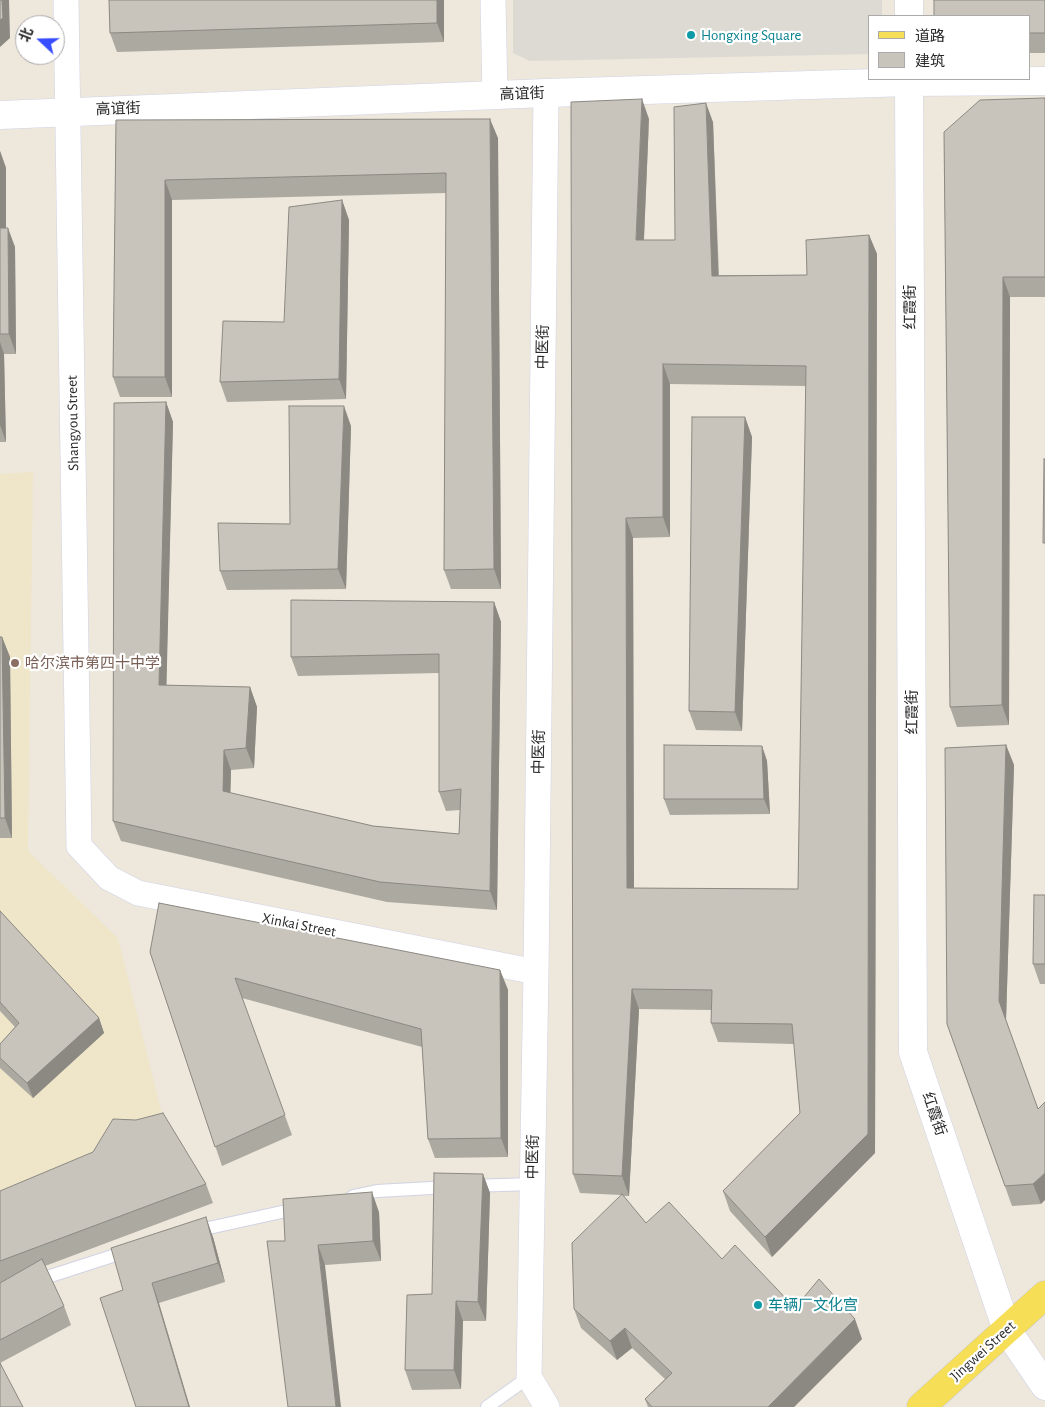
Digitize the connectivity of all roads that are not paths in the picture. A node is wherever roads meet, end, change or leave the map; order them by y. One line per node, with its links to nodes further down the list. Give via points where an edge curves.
1 (66, 0): 9 (street, Shangyou Street)
2 (493, 0): 8 (street)
3 (909, 0): 4 (main road)
4 (909, 15)
5 (909, 80): 6 (main road, 高谊街); 7 (main road, 高谊街); 20 (main road, 红霞街, via 913,1052)
6 (1045, 81)
7 (546, 93): 8 (main road, 高谊街); 12 (street, 中医街)
8 (495, 95): 9 (main road, 高谊街)
9 (69, 111): 10 (main road, 高谊街); 11 (street, Shangyou Street)
10 (0, 115)
11 (78, 846): 12 (street, Xinkai Street, via 109,878 138,893)
12 (536, 972): 13 (street, 中医街)
13 (533, 1184): 14 (lane, via 377,1191); 21 (street, 中医街)
14 (339, 1199)
15 (310, 1206): 16 (lane)
16 (186, 1234)
17 (140, 1247): 18 (lane)
18 (24, 1285)
19 (1045, 1295): 20 (main road, Jingwei Street)
20 (1007, 1330): 22 (main road, 红霞街); 25 (main road, Jingwei Street)
21 (529, 1377): 23 (lane); 24 (street)
22 (1045, 1386)
23 (487, 1407)
24 (547, 1407)
25 (921, 1407)

